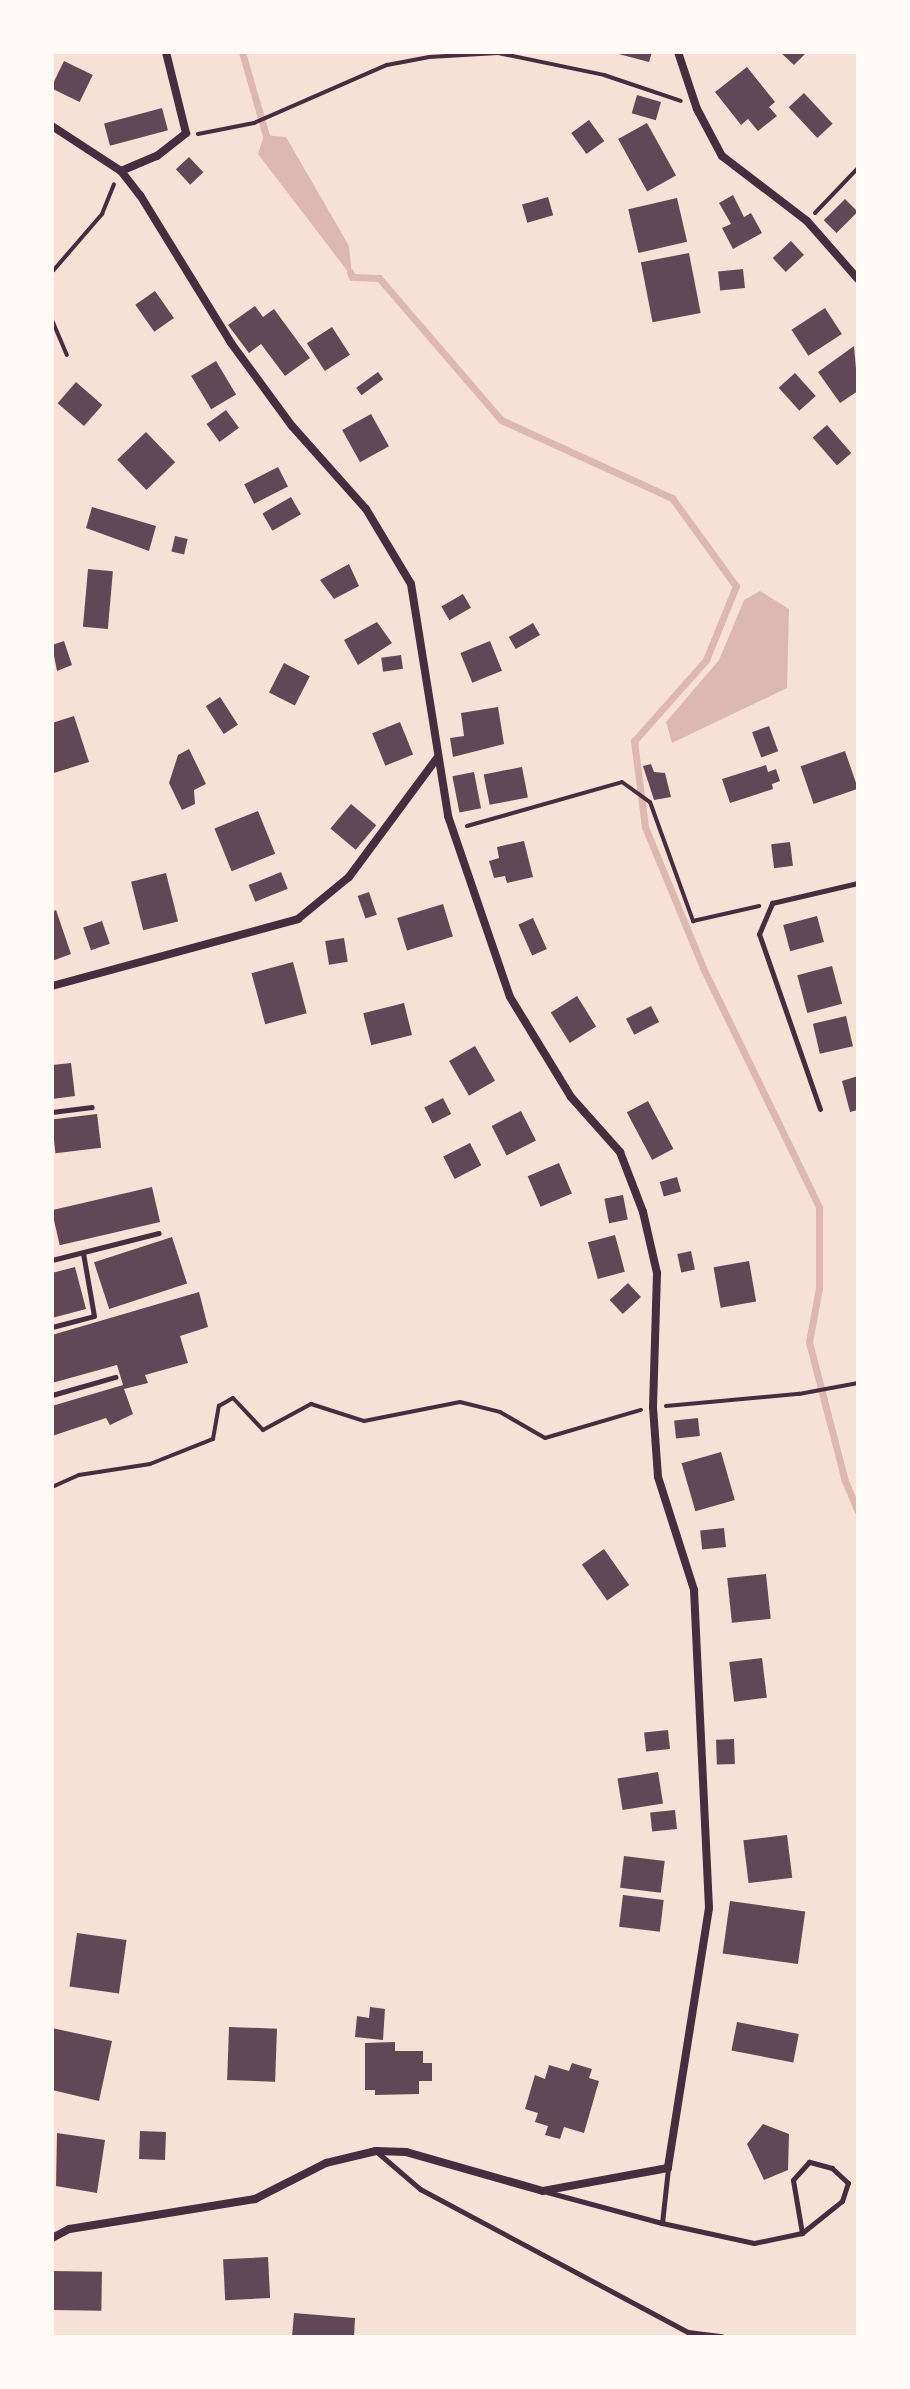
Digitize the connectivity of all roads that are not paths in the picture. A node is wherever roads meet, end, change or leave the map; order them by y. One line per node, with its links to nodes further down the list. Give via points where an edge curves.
1 (166, 52): 4 (street, via 186,133 157,156)
2 (678, 52): 5 (street, via 697,109 722,156 807,221)
3 (52, 126): 4 (street)
4 (121, 171): 6 (street, via 231,343 292,426 366,509 411,584)
5 (858, 279)
6 (437, 758): 8 (street, via 349,877 298,919); 19 (street, via 453,829 510,997 571,1097 620,1152 643,1212 657,1273 653,1407 658,1477 694,1590 709,1908)
7 (858, 883): 10 (lane, via 772,903 759,934)
8 (52, 986)
9 (92, 1107): 11 (lane)
10 (820, 1109)
11 (52, 1112)
12 (159, 1233): 13 (lane)
13 (83, 1253): 14 (lane); 15 (lane, via 94,1316)
14 (52, 1260)
15 (52, 1327)
16 (115, 1377): 17 (lane)
17 (52, 1395)
18 (376, 2151): 20 (street, via 406,2152); 23 (street, via 326,2163 255,2199 69,2229); 24 (lane, via 420,2189 688,2332)
19 (668, 2168): 20 (street); 21 (lane)
20 (543, 2191): 21 (lane)
21 (662, 2223): 22 (lane, via 754,2243)
22 (802, 2233): 22 (lane, via 842,2201 848,2183 832,2168 809,2162 793,2180)
23 (52, 2238)
24 (721, 2336): 25 (lane)
25 (741, 2337)

